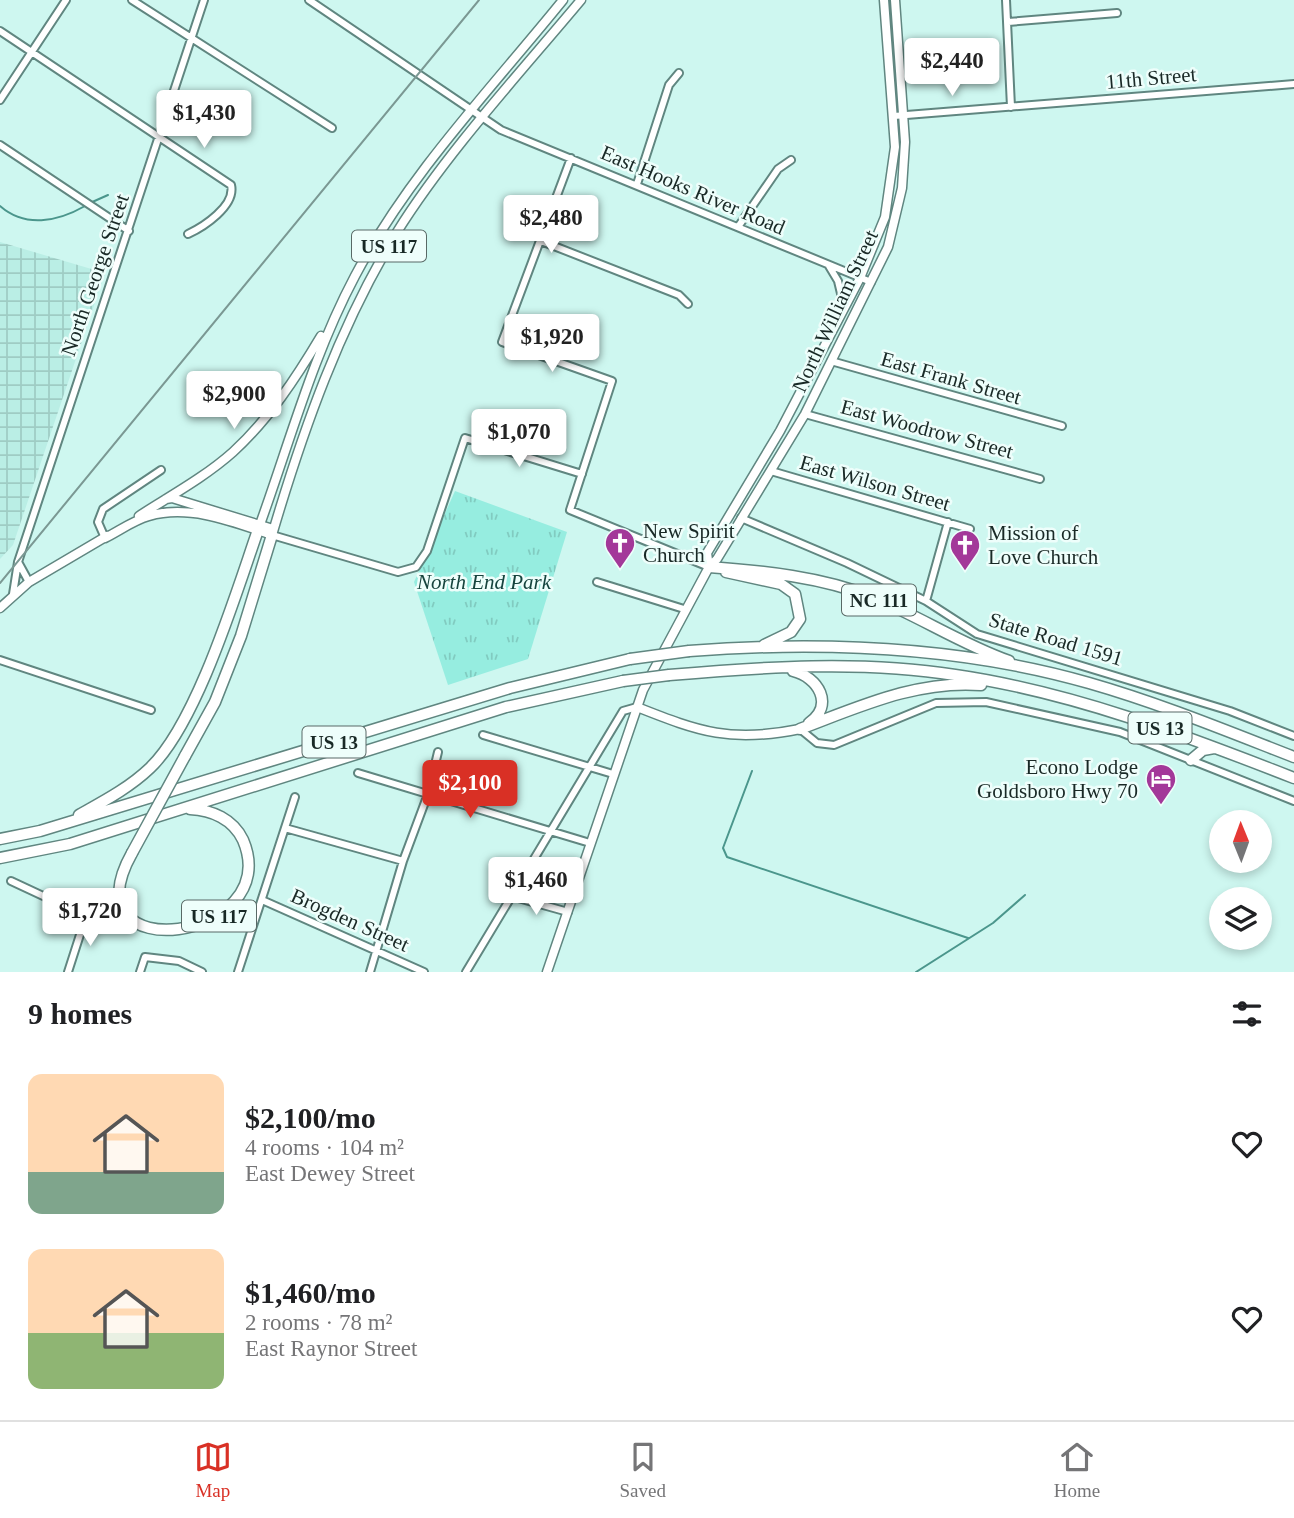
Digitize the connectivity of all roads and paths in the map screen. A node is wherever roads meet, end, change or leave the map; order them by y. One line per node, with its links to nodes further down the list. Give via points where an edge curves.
1 (66, 0): 14 (street)
2 (132, 0): 13 (street)
3 (204, 0): 13 (street, North George Street)
4 (309, 0): 19 (street, East Hooks River Road)
5 (564, 0): 19 (main road, US 117)
6 (581, 0): 22 (main road, US 117)
7 (884, 0): 21 (main road, North William Street)
8 (895, 0): 20 (main road, North William Street)
9 (1006, 0): 11 (street)
10 (1117, 13): 11 (street)
11 (1008, 22): 18 (street)
12 (0, 31): 14 (street)
13 (191, 40): 23 (street); 24 (street, North George Street)
14 (33, 52): 17 (street); 24 (street)
15 (679, 73): 28 (street, via 669,85)
16 (1294, 84): 18 (street, 11th Street)
17 (0, 100)
18 (1011, 107): 20 (street, 11th Street)
19 (471, 111): 22 (street, East Hooks River Road); 29 (main road, US 117)
20 (905, 115): 21 (street, 11th Street); 37 (main road, North William Street, via 905,167 897,209 888,247)
21 (894, 116): 36 (main road, North William Street, via 890,195)
22 (483, 120): 26 (street, East Hooks River Road); 32 (main road, US 117)
23 (332, 128)
24 (160, 137): 31 (street, North George Street); 33 (street, via 232,185 230,199 205,226)
25 (0, 145): 31 (street)
26 (571, 158): 28 (street, East Hooks River Road); 34 (street)
27 (791, 160): 30 (street, via 778,169)
28 (637, 184): 30 (street, East Hooks River Road)
29 (387, 222): 32 (main road); 38 (main road, US 117)
30 (738, 227): 35 (street, East Hooks River Road)
31 (129, 230): 55 (street, North George Street)
32 (398, 230): 53 (main road, US 117, via 323,383)
33 (188, 234)
34 (541, 241): 39 (street, via 679,295); 46 (street, via 502,342 612,381)
35 (829, 266): 36 (street, East Hooks River Road); 40 (street)
36 (860, 278): 37 (street, East Hooks River Road); 40 (main road, North William Street)
37 (871, 282): 41 (main road, North William Street)
38 (342, 302): 48 (main road, via 266,417 231,454); 51 (main road, US 117, via 312,370)
39 (688, 304)
40 (845, 306): 56 (main road, North William Street, via 780,431 707,553)
41 (831, 361): 42 (main road, North William Street); 43 (street, East Frank Street)
42 (805, 414): 45 (main road, North William Street); 47 (street, East Woodrow Street)
43 (1062, 426)
44 (161, 470): 54 (street, via 103,509 98,522)
45 (771, 471): 49 (main road, North William Street); 50 (street, East Wilson Street)
46 (582, 474): 53 (street, via 465,438 428,551 416,567 398,572); 56 (street, via 570,510)
47 (1040, 479)
48 (165, 499): 51 (main road); 54 (main road)
49 (741, 518): 56 (main road, North William Street); 60 (street, State Road 1591)
50 (948, 522): 52 (street, East Wilson Street); 60 (street)
51 (259, 528): 53 (main road); 54 (main road, via 195,513 168,513 146,517); 88 (highway, US 117, via 196,693 152,766 122,792)
52 (970, 529)
53 (272, 532): 85 (highway, US 117, bridge, via 241,636 215,702 132,853 118,893 125,915 144,933 168,937 212,922 232,905 247,876 247,853 238,831 219,815 200,810)
54 (105, 538): 57 (main road)
55 (18, 562): 57 (street); 59 (street, North George Street)
56 (709, 567): 62 (main road, North William Street); 63 (highway, via 781,584 799,602 800,619 791,632 766,645); 66 (highway, NC 111, via 847,589 874,598 960,643)
57 (29, 582): 59 (main road)
58 (597, 582): 62 (street)
59 (13, 594): 61 (main road)
60 (926, 601): 73 (street, State Road 1591, via 976,634 1005,645 1081,664)
61 (0, 608)
62 (684, 609): 68 (main road, North William Street)
63 (738, 648): 66 (highway, US 13, via 897,650); 88 (highway, US 13, bridge, via 630,659 510,688)
64 (0, 660): 69 (street)
65 (758, 667): 67 (highway, US 13, via 881,668 955,675); 70 (highway, via 801,673 815,682 821,697 818,714); 85 (highway, US 13, bridge, via 623,681 506,707)
66 (1037, 671): 76 (highway, US 13, via 1089,683)
67 (1021, 689): 70 (highway, via 950,683 906,690); 72 (highway, US 13, via 1086,704)
68 (637, 708): 70 (main road, via 725,736); 78 (street, via 623,710); 80 (main road, North William Street)
69 (151, 710)
70 (800, 729): 77 (street, via 817,743 834,745 936,703 986,702 1119,732)
71 (482, 735): 78 (street)
72 (1181, 735): 74 (highway, US 13); 77 (highway, via 1191,748)
73 (1294, 736)
74 (1216, 747): 77 (highway); 81 (highway, US 13)
75 (438, 752): 82 (street)
76 (1294, 757)
77 (1191, 760): 84 (street)
78 (589, 766): 80 (street); 87 (street)
79 (358, 773): 82 (street)
80 (613, 774): 90 (main road, North William Street)
81 (1294, 778)
82 (428, 794): 87 (street); 92 (street)
83 (295, 797): 86 (street)
84 (1294, 801)
85 (169, 813): 91 (highway, US 13, via 70,844)
86 (285, 828): 92 (street); 95 (street)
87 (551, 830): 90 (street); 94 (street)
88 (40, 831): 89 (highway, US 13)
89 (0, 839)
90 (590, 843): 96 (main road, North William Street)
91 (0, 858)
92 (402, 862): 97 (street)
93 (11, 881): 98 (street, via 86,916)
94 (511, 896): 96 (street); 104 (street)
95 (262, 900): 97 (street, Brogden Street); 101 (street)
96 (568, 912): 105 (main road, North William Street)
97 (376, 950): 102 (street); 103 (street, Brogden Street)
98 (68, 972)
99 (140, 972): 100 (street, via 145,957 179,961)
100 (202, 972)
101 (238, 972)
102 (370, 972)
103 (424, 972)
104 (466, 972)
105 (547, 972)

